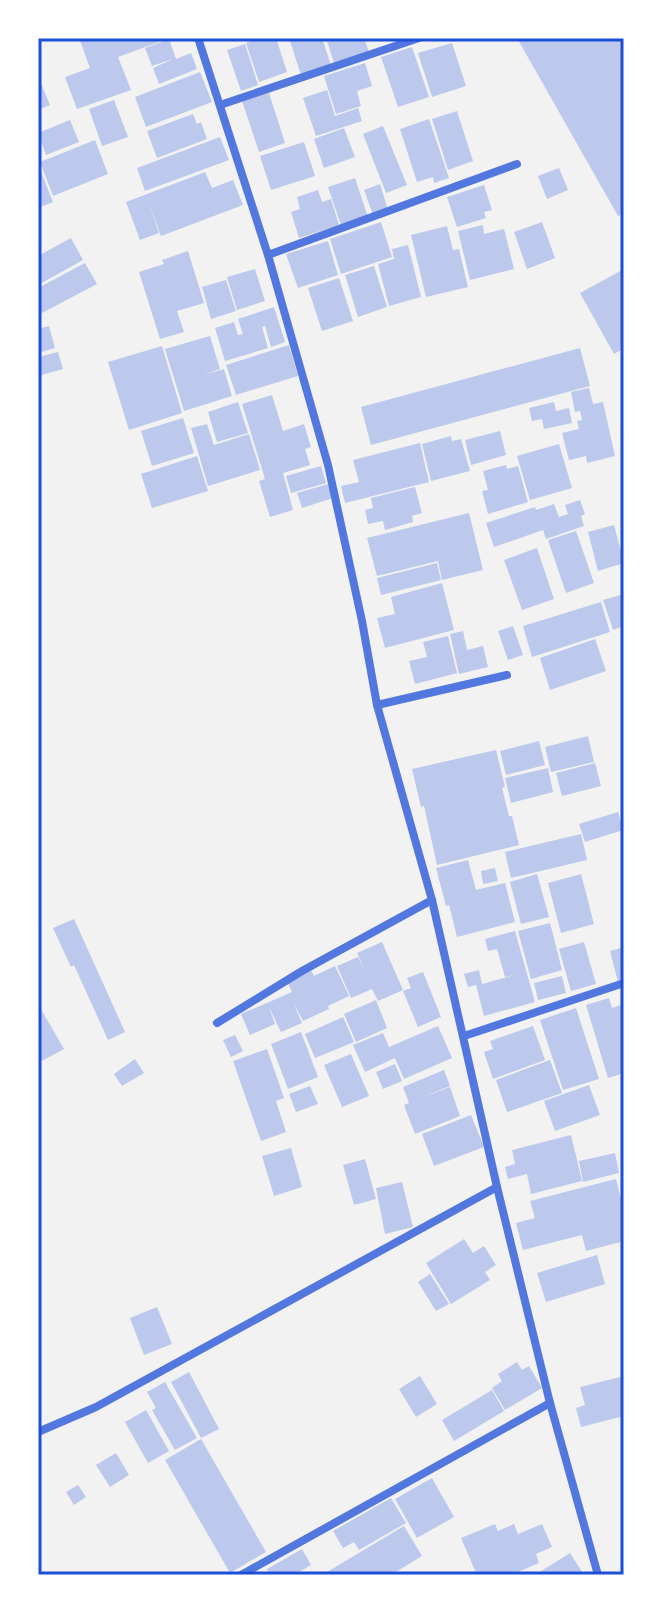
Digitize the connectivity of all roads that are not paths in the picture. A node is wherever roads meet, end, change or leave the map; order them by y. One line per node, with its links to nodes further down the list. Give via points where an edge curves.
1 (198, 38): 3 (street)
2 (419, 38): 3 (street)
3 (220, 105): 5 (street)
4 (517, 164): 5 (street)
5 (268, 255): 7 (street, via 328,465)
6 (507, 675): 7 (street)
7 (377, 705): 8 (street)
8 (432, 900): 10 (street); 11 (street)
9 (624, 983): 11 (street)
10 (217, 1023)
11 (464, 1036): 12 (street)
12 (497, 1187): 13 (street); 14 (street, via 96,1407)
13 (550, 1403): 15 (street); 16 (street)
14 (38, 1432)
15 (241, 1575)
16 (598, 1575)

